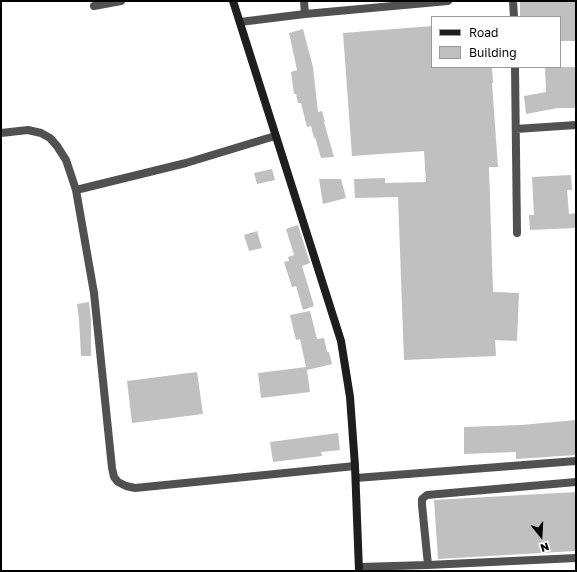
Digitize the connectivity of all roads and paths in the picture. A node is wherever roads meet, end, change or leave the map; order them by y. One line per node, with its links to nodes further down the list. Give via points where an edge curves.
1 (121, 1): 7 (street)
2 (233, 1): 10 (main road)
3 (304, 1): 8 (street)
4 (448, 1): 6 (street)
5 (513, 1): 9 (street)
6 (405, 3): 8 (street)
7 (94, 6)
8 (305, 14): 10 (street)
9 (514, 16)
10 (240, 22): 15 (main road)
11 (515, 68): 13 (street)
12 (576, 125): 13 (street)
13 (516, 129): 17 (street)
14 (1, 133): 16 (street, via 28,130 50,138 66,160)
15 (275, 136): 16 (street, via 186,163); 19 (main road, via 341,341 350,397)
16 (76, 190): 19 (street, via 94,293 112,468 118,482 135,488)
17 (517, 233)
18 (576, 461): 20 (street)
19 (355, 466): 20 (main road)
20 (356, 478): 24 (main road)
21 (576, 482): 23 (street, via 427,495 422,499 422,505)
22 (576, 558): 23 (street)
23 (428, 565): 24 (street)
24 (359, 569)

